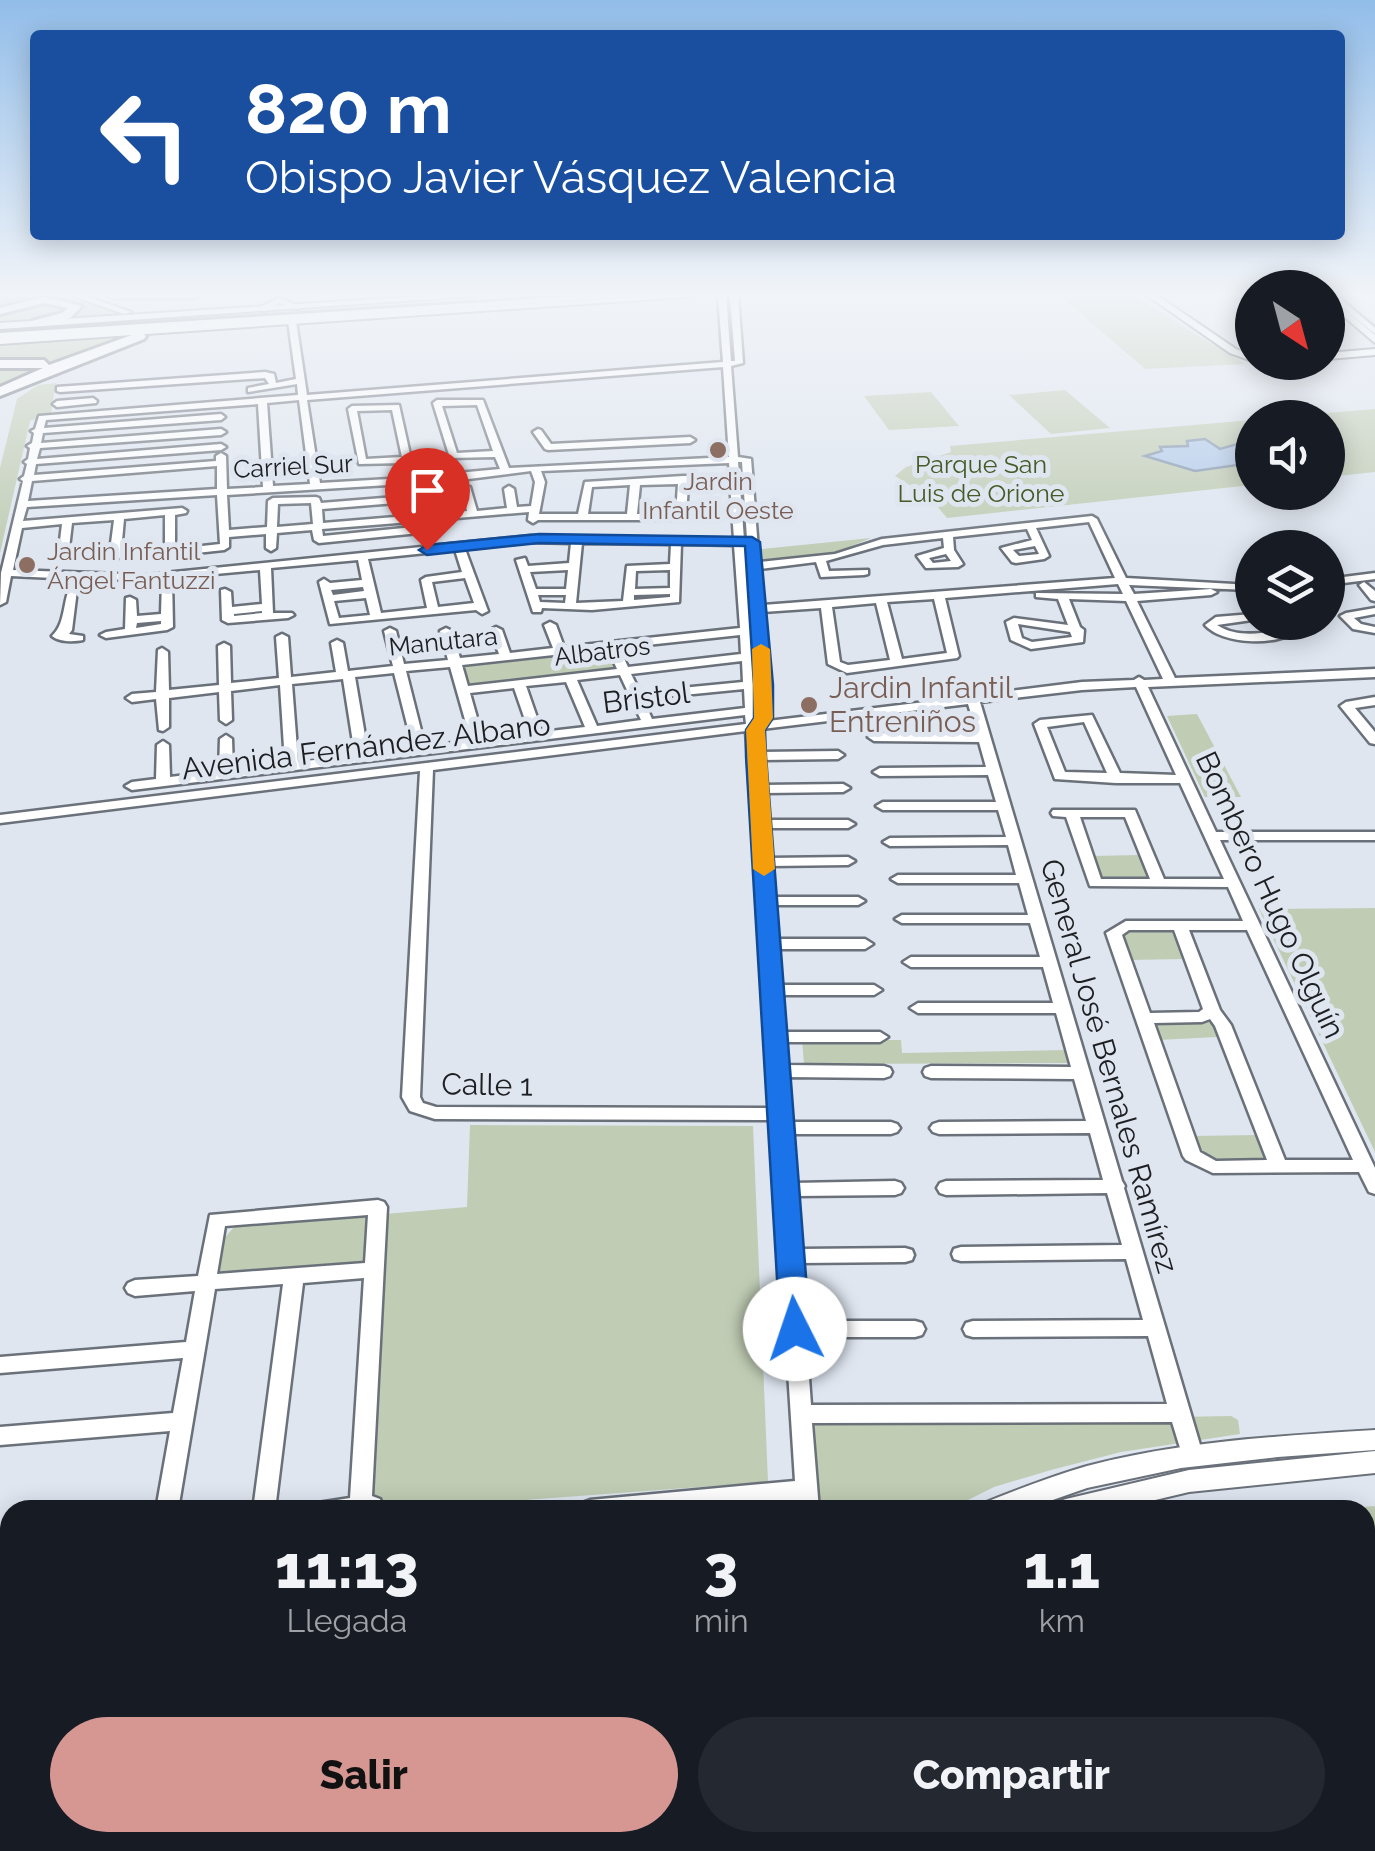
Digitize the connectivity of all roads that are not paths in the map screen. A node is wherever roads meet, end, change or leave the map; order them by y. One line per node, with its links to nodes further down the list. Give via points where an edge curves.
1 (23, 382): 10 (highway)
2 (150, 382): 8 (street)
3 (271, 382): 16 (street, via 267,388)
4 (301, 382): 11 (street)
5 (473, 382): 7 (street)
6 (730, 382): 28 (street)
7 (450, 384): 9 (street); 13 (street)
8 (60, 389)
9 (367, 390): 11 (street); 15 (street)
10 (0, 392)
11 (305, 396): 12 (street); 42 (street)
12 (262, 399): 14 (street); 43 (street)
13 (455, 400): 27 (street, via 480,402); 27 (street, via 436,403 452,456)
14 (221, 402): 16 (street); 17 (street)
15 (370, 406): 29 (street, via 396,407); 29 (street, via 352,410 362,462)
16 (56, 409): 19 (street, via 40,419)
17 (221, 418): 19 (street); 20 (street)
18 (580, 429): 24 (street)
19 (36, 431): 25 (street)
20 (221, 432): 25 (street); 26 (street)
21 (538, 432): 24 (street, via 546,446)
22 (690, 440): 23 (street)
23 (634, 443): 24 (street); 32 (street)
24 (587, 445)
25 (32, 446): 30 (street)
26 (221, 447): 30 (street); 31 (street)
27 (499, 454): 34 (street)
28 (738, 457): 32 (street, Carriel Sur); 38 (street); 74 (street)
29 (408, 460): 36 (street)
30 (29, 462): 35 (street)
31 (221, 463): 35 (street); 46 (street)
32 (639, 463): 33 (street, Carriel Sur)
33 (535, 468): 34 (street, Carriel Sur); 55 (street, via 540,482)
34 (505, 471): 36 (street, Carriel Sur)
35 (25, 479): 52 (street)
36 (411, 479): 42 (street, Carriel Sur)
37 (683, 479): 38 (street); 40 (street); 59 (street, via 682,516)
38 (735, 479): 74 (street)
39 (168, 480): 47 (street)
40 (636, 481): 58 (street, via 588,484); 59 (street)
41 (122, 484): 49 (street)
42 (315, 484): 43 (street, Carriel Sur)
43 (268, 486): 46 (street, Carriel Sur)
44 (76, 487): 50 (street)
45 (509, 489): 54 (street)
46 (221, 490): 47 (street, Carriel Sur); 69 (street)
47 (167, 494): 49 (street, Carriel Sur)
48 (419, 495): 51 (street); 56 (street, via 464,487); 60 (street)
49 (120, 497): 50 (street, Carriel Sur)
50 (73, 500): 52 (street, Carriel Sur)
51 (368, 502): 53 (street); 62 (street)
52 (22, 504): 64 (street)
53 (317, 504): 65 (street); 68 (street, via 306,498 271,504)
54 (514, 511): 55 (street); 56 (street)
55 (534, 513): 58 (street); 71 (street)
56 (478, 514): 63 (street); 67 (street)
57 (118, 517): 61 (street); 80 (street, via 176,512); 81 (street)
58 (583, 517): 59 (street)
59 (632, 517)
60 (422, 518): 62 (street); 63 (street)
61 (67, 521): 64 (street); 81 (street, via 65,551)
62 (371, 522): 65 (street)
63 (439, 522): 65 (street, via 319,540)
64 (16, 525): 90 (street)
65 (317, 526): 68 (street)
66 (1030, 526): 70 (street); 75 (street); 96 (street, via 1092,519)
67 (485, 527)
68 (271, 530): 69 (street); 77 (street)
69 (224, 534): 76 (street)
70 (948, 534): 79 (street); 83 (street, via 877,543)
71 (530, 541): 72 (street); 78 (street)
72 (577, 541): 73 (street); 84 (street)
73 (676, 542): 74 (street); 86 (street)
74 (746, 542): 85 (street); 123 (street)
75 (1038, 542)
76 (224, 547): 80 (street); 88 (street)
77 (271, 548)
78 (460, 548): 82 (street); 94 (street)
79 (949, 550)
80 (170, 554): 81 (street)
81 (115, 555)
82 (363, 558): 87 (street); 100 (street)
83 (820, 560): 85 (street); 89 (street, via 826,575)
84 (574, 566): 103 (street, via 524,564); 104 (street)
85 (754, 566): 123 (street)
86 (675, 567): 108 (street, via 632,568); 108 (street, via 676,598)
87 (265, 568): 88 (street); 93 (street); 116 (street)
88 (226, 570): 93 (street)
89 (864, 572)
90 (6, 575): 92 (street); 113 (street)
91 (1375, 576): 95 (street)
92 (82, 577): 93 (street); 141 (street, via 72,590 66,630 58,636)
93 (167, 577): 125 (street)
94 (470, 579): 117 (street, via 427,580); 117 (street, via 481,610)
95 (1345, 580)
96 (1121, 581): 99 (street); 105 (street); 109 (street)
97 (1345, 584): 98 (street)
98 (1370, 585): 110 (street)
99 (1235, 587)
100 (369, 588): 121 (street); 121 (street, via 326,589 332,621)
101 (1235, 589): 109 (street)
102 (225, 592): 120 (street)
103 (533, 592): 104 (street); 114 (street, via 538,607)
104 (572, 592): 114 (street)
105 (981, 592): 106 (street, Manutara); 107 (street)
106 (939, 596): 112 (street, Manutara); 151 (street, via 953,656)
107 (1057, 596): 109 (street); 124 (street); 132 (street)
108 (628, 598): 114 (street)
109 (1129, 598): 157 (street)
110 (1375, 598)
111 (130, 600): 129 (street)
112 (880, 600): 115 (street, Manutara); 151 (street)
113 (0, 602)
114 (570, 607)
115 (826, 607): 123 (street, Manutara); 151 (street, via 836,668)
116 (267, 612): 119 (street); 120 (street)
117 (434, 612): 121 (street)
118 (1375, 612): 135 (street, via 1346,616 1354,626)
119 (288, 615)
120 (228, 617): 127 (street)
121 (376, 618)
122 (1235, 618): 138 (street, via 1210,625)
123 (755, 621): 140 (street, Manutara); 149 (street); 163 (street)
124 (1055, 621): 132 (street); 132 (street, via 1012,622 1018,642 1031,646 1076,641)
125 (166, 622): 129 (street); 130 (street)
126 (676, 622): 140 (street)
127 (211, 624)
128 (550, 624): 146 (street)
129 (131, 626): 137 (street)
130 (186, 626)
131 (623, 627): 143 (street)
132 (1077, 627)
133 (446, 630): 150 (street)
134 (496, 630): 148 (street)
135 (1375, 630)
136 (390, 631): 153 (street)
137 (106, 635)
138 (1235, 635)
139 (282, 637): 159 (street)
140 (684, 637): 143 (street, Manutara)
141 (80, 638)
142 (336, 642): 156 (street)
143 (630, 643): 144 (street, Manutara)
144 (612, 645): 146 (street, Manutara); 154 (street)
145 (224, 646): 164 (street)
146 (560, 651): 148 (street, Manutara)
147 (162, 652): 166 (street)
148 (506, 657): 150 (street, Manutara)
149 (746, 657): 154 (street, Albatros); 162 (street)
150 (456, 662): 153 (street, Manutara); 165 (street)
151 (897, 664)
152 (1375, 664): 157 (street, Avenida Fernández Albano)
153 (403, 668): 156 (street, Manutara); 186 (street)
154 (624, 670): 158 (street, Albatros); 168 (street)
155 (1375, 672): 157 (street, Avenida Fernández Albano)
156 (346, 675): 159 (street, Manutara); 185 (street)
157 (1168, 676): 160 (street, Avenida Fernández Albano); 167 (street, Avenida Fernández Albano, via 1064,679)
158 (570, 677): 161 (street, Albatros); 175 (street)
159 (286, 681): 164 (street, Manutara); 187 (street)
160 (1140, 682): 167 (street, Avenida Fernández Albano); 192 (street, Bombero Hugo Olguín)
161 (519, 684): 165 (street, Albatros); 176 (street)
162 (748, 684): 163 (street); 168 (street); 172 (street)
163 (764, 685): 172 (street)
164 (227, 688): 166 (street, Manutara); 171 (street)
165 (463, 690): 181 (street)
166 (164, 695): 169 (street, Manutara); 174 (street)
167 (972, 695): 172 (street, Avenida Fernández Albano); 178 (street, General José Bernales Ramírez)
168 (636, 696): 173 (street)
169 (132, 698)
170 (1375, 701): 180 (street, via 1346,706)
171 (226, 720)
172 (753, 722): 173 (street, Bristol); 184 (street); 186 (street, Avenida Fernández Albano)
173 (648, 723): 175 (street, Bristol)
174 (163, 727)
175 (593, 730): 176 (street, Bristol)
176 (537, 736): 181 (street, Bristol)
177 (874, 737): 178 (street)
178 (985, 738): 188 (street, General José Bernales Ramírez)
179 (226, 739): 190 (street)
180 (1375, 740)
181 (478, 744): 186 (street, Bristol)
182 (163, 746): 193 (street)
183 (838, 755): 184 (street)
184 (756, 756): 196 (street)
185 (362, 758): 186 (street, Bristol); 187 (street, Bristol)
186 (424, 758): 199 (street, Avenida Fernández Albano); 234 (street, Calle 1, via 411,1097 416,1107)
187 (292, 766): 190 (street, Bristol)
188 (994, 771): 189 (street); 198 (street, General José Bernales Ramírez)
189 (880, 772)
190 (226, 774): 193 (street, Bristol)
191 (1116, 779): 191 (street, via 1090,714 1040,724 1056,773); 192 (street)
192 (1185, 779): 202 (street, Bombero Hugo Olguín)
193 (163, 782): 194 (street, Bristol)
194 (132, 786)
195 (843, 788): 196 (street)
196 (758, 789): 200 (street)
197 (884, 806): 198 (street)
198 (1004, 806): 204 (street, General José Bernales Ramírez)
199 (0, 818)
200 (761, 824): 201 (street); 207 (street)
201 (848, 824)
202 (1212, 836): 203 (street); 211 (street, Bombero Hugo Olguín)
203 (1375, 836)
204 (1015, 841): 205 (street); 209 (street, General José Bernales Ramírez)
205 (890, 842)
206 (848, 861): 207 (street)
207 (764, 862): 213 (street)
208 (898, 879): 209 (street)
209 (1026, 880): 215 (street, General José Bernales Ramírez)
210 (1159, 883): 210 (street, via 1095,884 1065,813 1130,813); 211 (street)
211 (1234, 883): 217 (street, Bombero Hugo Olguín)
212 (858, 901): 213 (street)
213 (766, 902): 218 (street)
214 (902, 919): 215 (street)
215 (1038, 919): 221 (street, General José Bernales Ramírez)
216 (1180, 926): 217 (street); 226 (street); 227 (street, via 1117,929 1114,935)
217 (1254, 926): 239 (street, Bombero Hugo Olguín)
218 (769, 944): 219 (street); 222 (street)
219 (865, 944)
220 (911, 962): 221 (street)
221 (1050, 962): 225 (street, General José Bernales Ramírez)
222 (772, 990): 223 (street); 228 (street)
223 (874, 990)
224 (918, 1008): 225 (street)
225 (1064, 1008): 233 (street, General José Bernales Ramírez)
226 (1212, 1011): 227 (street); 238 (street)
227 (1144, 1018): 238 (street, via 1199,1162)
228 (775, 1037): 229 (street); 230 (street)
229 (880, 1038)
230 (778, 1071): 231 (street); 234 (street)
231 (884, 1072)
232 (930, 1072): 233 (street)
233 (1082, 1073): 235 (street, General José Bernales Ramírez)
234 (781, 1121): 236 (street); 244 (street)
235 (1098, 1127): 237 (street); 240 (street, General José Bernales Ramírez)
236 (890, 1128)
237 (939, 1128)
238 (1280, 1166): 239 (street)
239 (1366, 1166): 241 (street, Bombero Hugo Olguín)
240 (1116, 1186): 243 (street); 245 (street, General José Bernales Ramírez)
241 (1375, 1187)
242 (895, 1188): 244 (street)
243 (946, 1188)
244 (786, 1190): 248 (street)
245 (1135, 1252): 246 (street); 253 (street, General José Bernales Ramírez)
246 (961, 1254)
247 (905, 1255): 248 (street)
248 (790, 1256): 254 (street)
249 (375, 1270): 250 (street); 251 (street, via 378,1207 216,1220); 268 (street)
250 (294, 1276): 251 (street); 267 (street)
251 (206, 1282): 252 (street); 257 (street)
252 (135, 1288)
253 (1157, 1328): 256 (street); 260 (street, General José Bernales Ramírez)
254 (795, 1329): 255 (street); 259 (street)
255 (915, 1329)
256 (973, 1329)
257 (194, 1349): 258 (street); 261 (street)
258 (0, 1365)
259 (801, 1414): 260 (street); 269 (street)
260 (1180, 1414): 264 (street, General José Bernales Ramírez)
261 (182, 1421): 262 (street); 266 (street)
262 (0, 1436)
263 (1375, 1440): 264 (main road)
264 (1192, 1455): 270 (main road, via 1090,1476)
265 (1375, 1462): 271 (main road, via 1190,1480)
266 (168, 1500)
267 (265, 1500)
268 (366, 1500)
269 (807, 1500)
270 (1022, 1500)
271 (1107, 1500)

